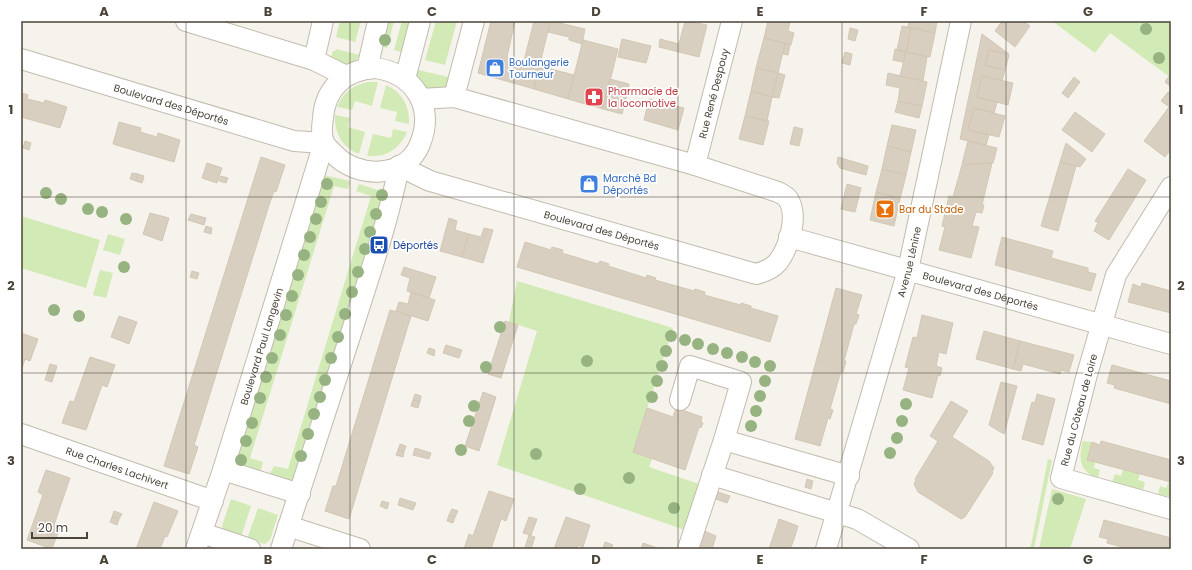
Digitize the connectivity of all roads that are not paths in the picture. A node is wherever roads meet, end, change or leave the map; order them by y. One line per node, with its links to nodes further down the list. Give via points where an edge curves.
1 (186, 21): 9 (street)
2 (323, 21): 9 (street)
3 (378, 21): 10 (street)
4 (420, 21): 12 (street)
5 (474, 21): 13 (street)
6 (732, 21): 17 (street, Rue René Despouy)
7 (961, 21): 20 (street, Avenue Lénine)
8 (21, 59): 15 (street, Boulevard des Déportés, via 294,140)
9 (314, 60): 11 (street)
10 (367, 68): 11 (street); 12 (street, via 386,70)
11 (346, 76): 15 (street, via 336,84 324,106)
12 (405, 79): 14 (street)
13 (454, 97): 14 (street, Boulevard des Déportés); 17 (street, Boulevard des Déportés)
14 (421, 99): 16 (street, via 426,120 424,133 410,158)
15 (324, 143): 16 (street, via 347,165 359,170 386,171); 26 (street, Boulevard Paul Langevin)
16 (399, 166): 19 (street, Boulevard des Déportés, via 430,181 756,274 766,272 778,262); 29 (street, via 379,245)
17 (695, 166): 19 (street, Boulevard des Déportés, via 778,192 788,198 792,215)
18 (1171, 187): 21 (street, via 1116,275)
19 (789, 237): 20 (street, Boulevard des Déportés)
20 (908, 270): 21 (street, Boulevard des Déportés); 28 (street, Avenue Lénine)
21 (1103, 325): 22 (street, Boulevard des Déportés); 31 (street, Rue du Côteau de Loire, via 1086,378 1062,478)
22 (1171, 344)
23 (680, 400): 25 (street, via 690,366 741,382)
24 (21, 434): 30 (street, Rue Charles Lachivert)
25 (724, 440): 27 (street); 28 (street)
26 (223, 470): 29 (street); 30 (street, Boulevard Paul Langevin)
27 (712, 475): 32 (street); 38 (street)
28 (849, 476): 32 (street, Avenue Lénine)
29 (300, 494): 33 (street)
30 (214, 501): 34 (street, Boulevard Paul Langevin)
31 (1171, 509)
32 (837, 512): 39 (street, Avenue Lénine); 40 (street, via 869,525)
33 (288, 526): 36 (street); 37 (street)
34 (199, 541): 35 (street)
35 (250, 549)
36 (281, 549)
37 (360, 549)
38 (688, 549)
39 (826, 549)
40 (909, 549)

